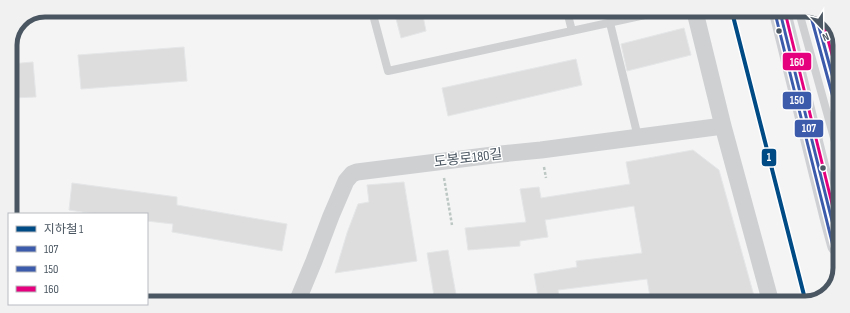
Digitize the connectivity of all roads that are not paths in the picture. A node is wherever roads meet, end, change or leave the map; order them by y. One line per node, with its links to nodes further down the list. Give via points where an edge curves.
1 (374, 17): 9 (lane, via 388,71)
2 (568, 17): 9 (lane)
3 (636, 17): 8 (lane)
4 (696, 17): 11 (street)
5 (781, 17): 14 (main road)
6 (800, 17): 12 (lane)
7 (817, 20): 10 (lane)
8 (610, 23): 9 (lane); 13 (lane)
9 (572, 31)
10 (833, 75)
11 (723, 126): 13 (street, 도봉로180길); 16 (street)
12 (833, 134)
13 (638, 137): 15 (street, 도봉로180길, via 362,170 352,174 346,181)
14 (833, 226)
15 (299, 296)
16 (768, 296)

